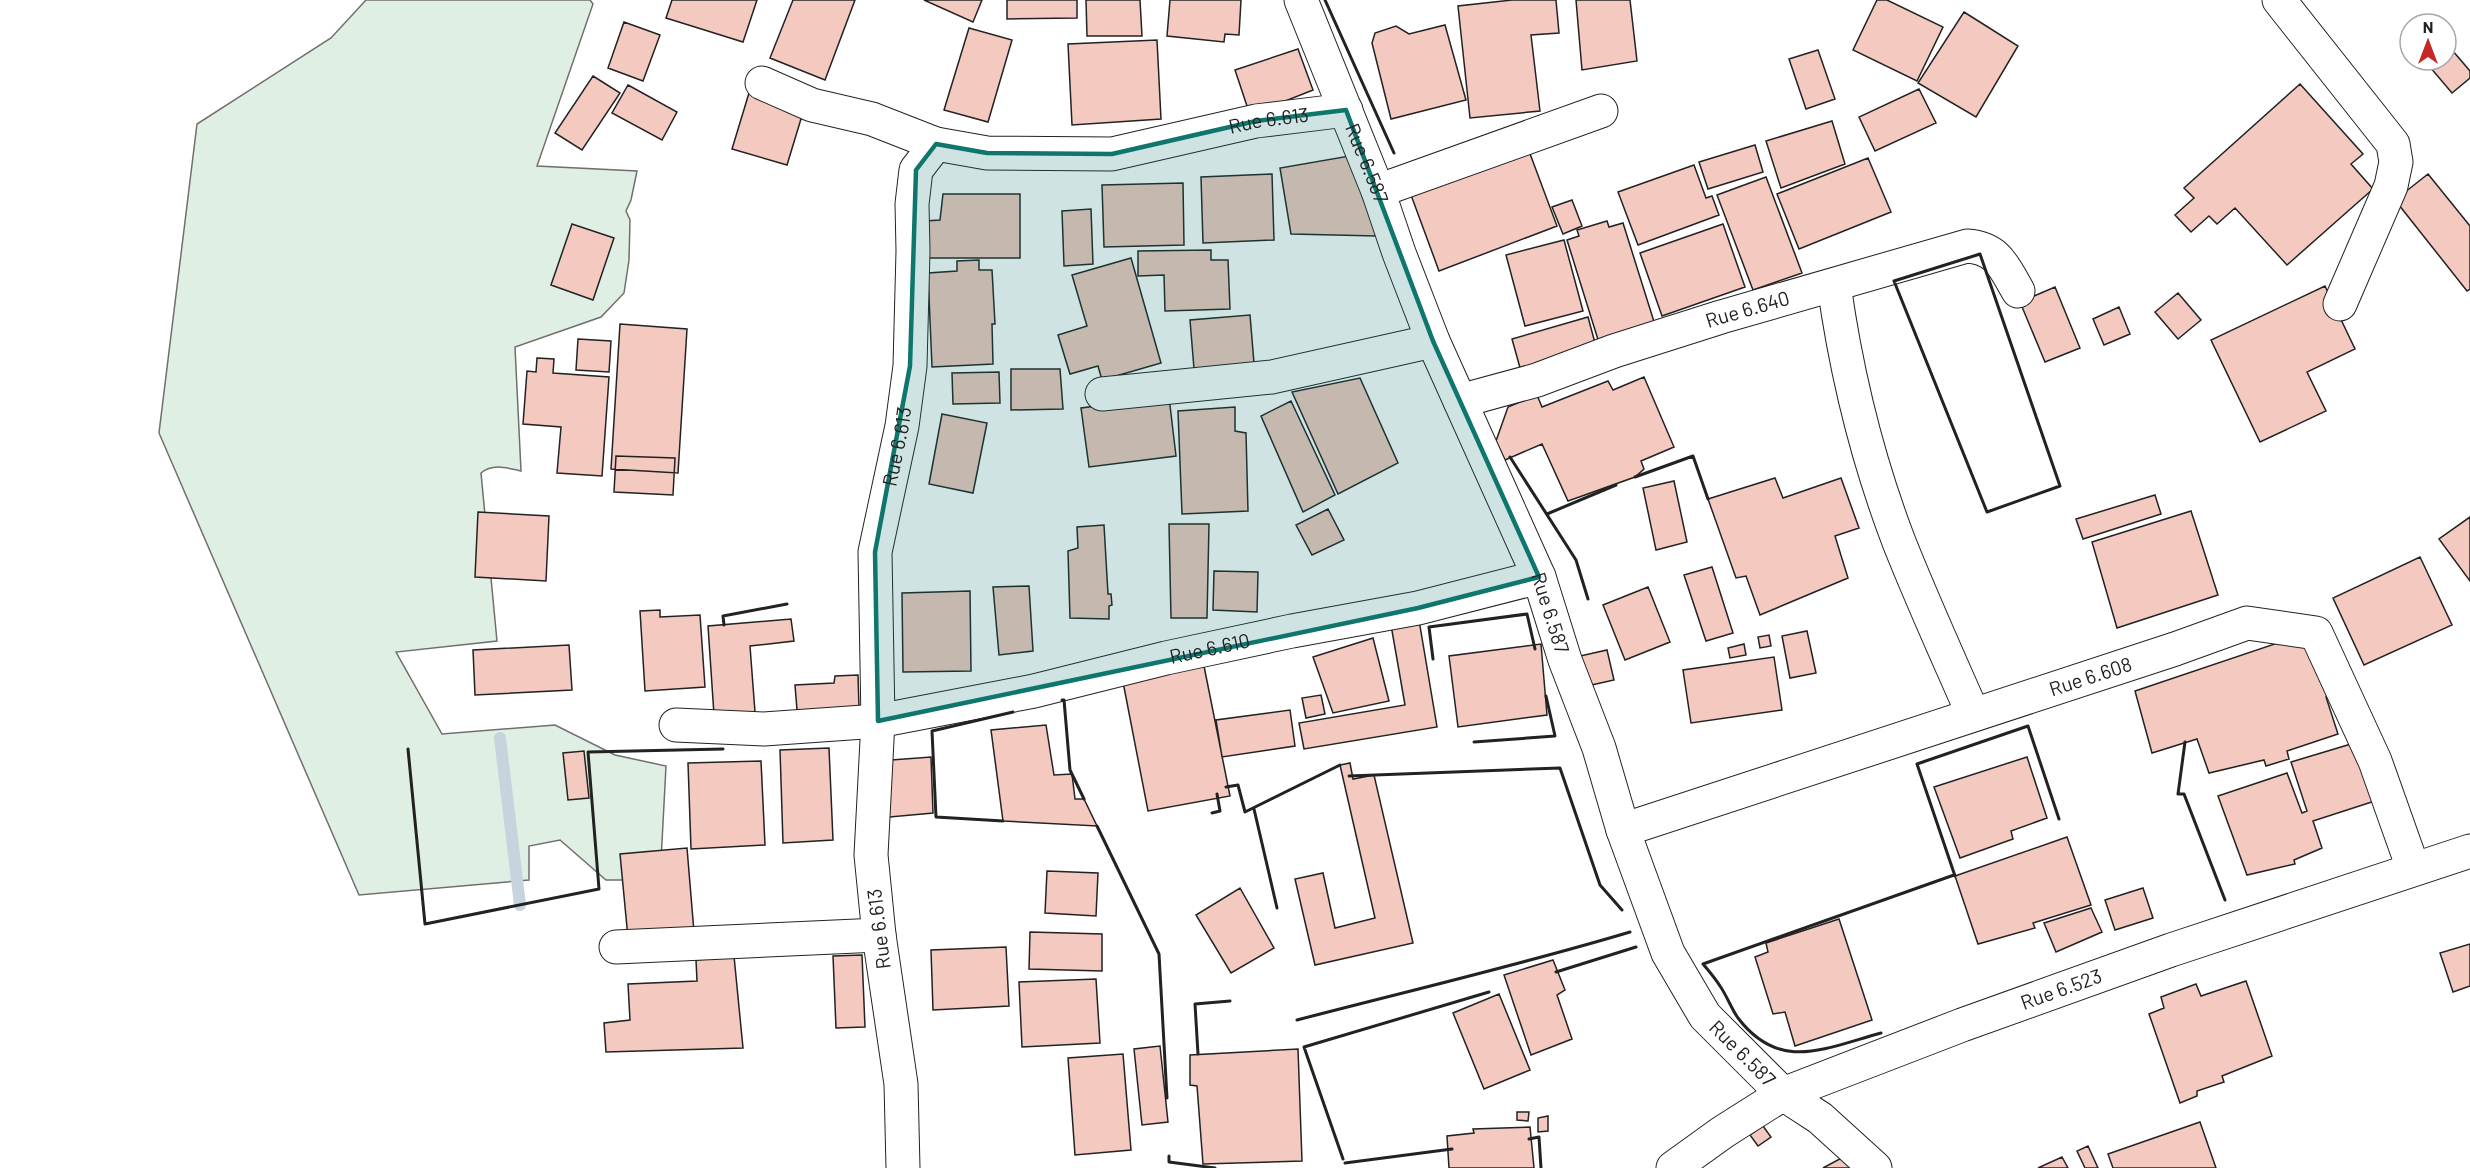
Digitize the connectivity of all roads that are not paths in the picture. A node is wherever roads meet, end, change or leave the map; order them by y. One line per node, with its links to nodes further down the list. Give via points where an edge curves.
1 (1301, 0): 4 (street, Rue 6.587)
2 (2279, 0): 10 (street, via 2393,144 2396,162 2391,186)
3 (762, 83): 6 (street, via 813,105 872,119)
4 (1346, 110): 6 (street, Rue 6.613, via 1256,121 1112,154 987,153); 7 (street, Rue 6.587)
5 (1601, 111): 7 (street)
6 (936, 144): 16 (street, Rue 6.613, via 916,170 910,366 902,426 875,552)
7 (1378, 191): 11 (street, Rue 6.587)
8 (1833, 285): 9 (street, Rue 6.640, via 1967,246 1980,247 1999,258); 13 (street, Rue 6.640); 15 (street, via 1856,402 1898,539)
9 (2018, 291)
10 (2340, 304)
11 (1433, 341): 12 (street, via 1272,377); 13 (street, Rue 6.587)
12 (1102, 394)
13 (1460, 401): 14 (street, Rue 6.587)
14 (1539, 577): 16 (street, Rue 6.610, via 1418,608 1292,631 1034,691); 18 (street, Rue 6.587, via 1599,748)
15 (1972, 714): 18 (street, Rue 6.608); 20 (street, Rue 6.608, via 2247,623 2316,633 2375,761)
16 (878, 721): 17 (street, Rue 6.610, via 764,729); 21 (street, Rue 6.613, via 871,855)
17 (676, 725)
18 (1623, 830): 23 (street, Rue 6.587, via 1668,953 1705,1016)
19 (2470, 851): 20 (street, Rue 6.523)
20 (2413, 868): 23 (street, Rue 6.523, via 2171,950)
21 (879, 935): 22 (street); 24 (street, Rue 6.613, via 901,1084)
22 (616, 947)
23 (1783, 1094): 25 (street, Rue 6.523); 26 (street, Rue 6.587, via 1820,1118)
24 (903, 1168)
25 (1673, 1168)
26 (1875, 1168)

